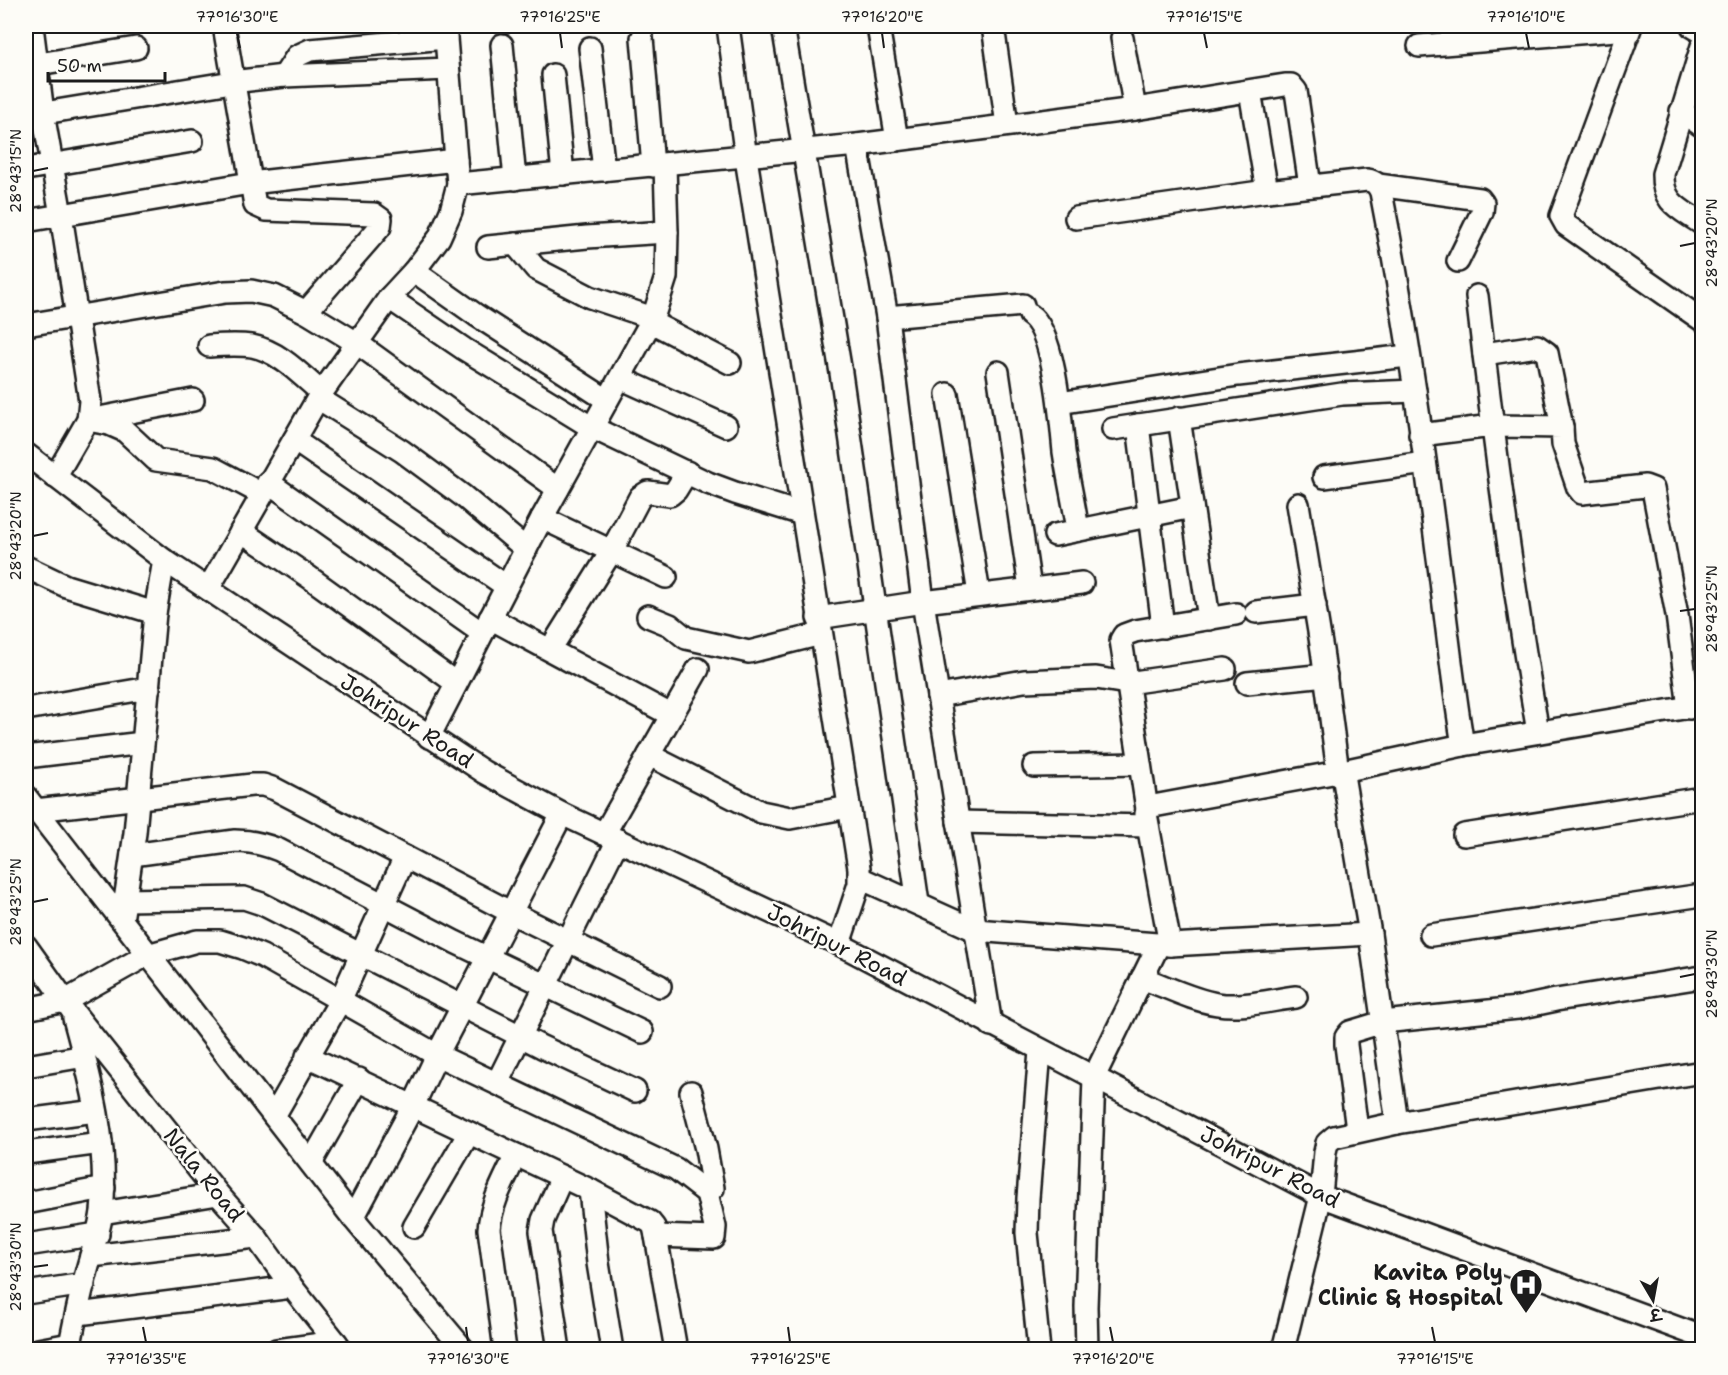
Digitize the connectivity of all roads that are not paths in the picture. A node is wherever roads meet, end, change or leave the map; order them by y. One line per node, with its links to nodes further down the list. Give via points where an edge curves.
1 (32, 26): 18 (street)
2 (224, 26): 22 (street)
3 (728, 26): 33 (street)
4 (783, 26): 32 (street)
5 (878, 26): 29 (street)
6 (993, 26): 27 (street)
7 (1692, 26): 10 (street)
8 (1630, 27): 14 (street); 61 (street, via 1561,216 1566,225)
9 (445, 32): 19 (street); 21 (street, via 309,50 297,56)
10 (1702, 32)
11 (642, 38): 36 (street)
12 (1122, 38): 24 (street)
13 (502, 45): 40 (street)
14 (1419, 46)
15 (1702, 46): 25 (street)
16 (136, 48): 18 (street)
17 (590, 48): 38 (street)
18 (31, 65): 26 (street)
19 (448, 69): 21 (street); 34 (street)
20 (553, 75): 39 (street)
21 (284, 76): 22 (street)
22 (232, 82): 26 (street); 41 (street)
23 (1250, 92): 24 (street); 44 (street, via 1285,85 1294,88); 45 (street)
24 (1135, 109): 27 (street)
25 (1681, 111): 28 (street); 49 (street, via 1663,184 1667,198)
26 (34, 115): 35 (street)
27 (1007, 125): 29 (street)
28 (1702, 126)
29 (897, 140): 31 (street)
30 (192, 141): 35 (street)
31 (857, 146): 32 (street); 59 (street)
32 (805, 151): 33 (street); 113 (street)
33 (746, 158): 36 (street); 95 (street)
34 (456, 160): 41 (street); 42 (street)
35 (53, 165): 37 (street); 46 (street)
36 (659, 166): 38 (street); 50 (street)
37 (26, 170)
38 (604, 170): 39 (street)
39 (563, 174): 40 (street)
40 (515, 179): 42 (street)
41 (250, 183): 46 (street); 57 (street, via 255,205 266,210 374,214 381,219 380,227)
42 (458, 184): 54 (street, via 439,237)
43 (1378, 185): 44 (street, via 1367,180); 53 (street, via 1480,199 1482,212); 66 (street)
44 (1310, 186): 45 (street)
45 (1267, 191): 47 (street)
46 (62, 215): 48 (street); 58 (street)
47 (1076, 218)
48 (26, 221)
49 (1702, 224)
50 (667, 232): 51 (street); 60 (street, via 666,277)
51 (515, 244): 52 (street); 60 (street, via 536,269 590,297)
52 (488, 247)
53 (1458, 261)
54 (414, 271): 56 (street); 74 (street)
55 (1477, 296): 65 (street)
56 (389, 298): 63 (street); 81 (street, via 464,350)
57 (306, 312): 58 (street, via 274,296 251,291); 63 (street)
58 (76, 316): 62 (street); 77 (street, via 88,390)
59 (886, 317): 75 (street, via 1027,310 1045,334); 111 (street)
60 (652, 320): 67 (street); 69 (street)
61 (1702, 320)
62 (26, 325)
63 (357, 343): 72 (street); 92 (street)
64 (209, 346): 72 (street, via 252,346 269,352)
65 (1484, 354): 80 (street); 82 (street, via 1537,346 1547,353)
66 (1408, 356): 70 (street); 75 (street, via 1248,374)
67 (730, 363)
68 (998, 372): 108 (street)
69 (620, 378): 74 (street); 79 (street)
70 (1415, 391): 76 (street, via 1342,394); 84 (street)
71 (947, 394): 110 (street)
72 (320, 395): 85 (street); 101 (street, via 463,496)
73 (193, 400): 77 (street)
74 (608, 400): 81 (street)
75 (1059, 403): 98 (street)
76 (1179, 418): 78 (street); 94 (street)
77 (88, 420): 89 (street); 91 (street, via 125,431 156,460 213,468)
78 (1138, 425): 83 (street); 96 (street)
79 (726, 426)
80 (1492, 426): 82 (street); 84 (street); 132 (street)
81 (591, 427): 88 (street); 92 (street)
82 (1562, 427): 129 (street, via 1563,444 1582,493 1645,486 1653,489)
83 (1113, 429)
84 (1420, 435): 87 (street)
85 (294, 440): 91 (street); 107 (street)
86 (26, 454): 89 (street, Johripur Road)
87 (1425, 463): 90 (street); 135 (street)
88 (687, 472): 95 (street, via 735,493); 102 (street, via 670,495 644,494)
89 (55, 477): 103 (street, Johripur Road)
90 (1324, 477)
91 (265, 488): 99 (street); 117 (street)
92 (558, 489): 97 (street)
93 (1298, 504): 112 (street)
94 (1192, 507): 96 (street); 116 (street)
95 (802, 514): 118 (street)
96 (1150, 515): 98 (street); 119 (street)
97 (542, 518): 101 (street); 102 (street)
98 (1078, 530): 100 (street)
99 (241, 531): 109 (street); 125 (street)
100 (1055, 535)
101 (526, 549): 107 (street)
102 (611, 552): 105 (street); 120 (street)
103 (164, 560): 109 (street, Johripur Road); 114 (street)
104 (26, 567): 114 (street, via 66,586)
105 (666, 577)
106 (1082, 583): 108 (street)
107 (506, 586): 117 (street)
108 (1030, 588): 110 (street)
109 (208, 589): 133 (street, Johripur Road)
110 (979, 594): 111 (street)
111 (923, 602): 113 (street); 128 (street)
112 (1315, 605): 116 (street); 123 (street)
113 (874, 609): 118 (street); 155 (street)
114 (155, 613): 127 (street)
115 (648, 616): 118 (street, via 687,638 748,652)
116 (1209, 619): 119 (street)
117 (486, 626): 125 (street); 131 (street)
118 (819, 626): 144 (street)
119 (1163, 627): 124 (street, via 1124,636)
120 (556, 640)
121 (698, 669): 131 (street)
122 (1225, 669): 124 (street)
123 (1326, 675): 126 (street); 140 (street)
124 (1127, 682): 128 (street, via 1045,679); 138 (street)
125 (456, 683): 133 (street)
126 (1247, 683)
127 (149, 688): 130 (street); 134 (street)
128 (938, 696): 147 (street)
129 (1696, 706): 132 (street)
130 (26, 709)
131 (671, 715): 136 (street)
132 (1538, 732): 135 (street)
133 (429, 737): 145 (street, Johripur Road)
134 (143, 743): 137 (street); 141 (street)
135 (1463, 745): 140 (street)
136 (649, 755): 144 (street, via 761,812 790,818); 149 (street)
137 (26, 757)
138 (1140, 764): 139 (street); 146 (street)
139 (1034, 766)
140 (1338, 772): 146 (street, via 1152,806); 160 (street, via 1344,781)
141 (138, 798): 143 (street); 150 (street); 151 (street, via 263,785)
142 (1702, 798): 148 (street)
143 (31, 803): 158 (street)
144 (849, 807): 152 (street)
145 (562, 814): 149 (street, Johripur Road); 157 (street)
146 (1147, 817): 147 (street); 164 (street)
147 (958, 822): 159 (street)
148 (1464, 835)
149 (611, 837): 162 (street); 163 (street, Johripur Road)
150 (132, 855): 154 (street); 156 (street, via 251,841 279,850)
151 (405, 857): 156 (street); 157 (street)
152 (860, 878): 155 (street); 163 (street)
153 (1702, 895): 161 (street)
154 (124, 900): 158 (street); 166 (street, via 243,898)
155 (918, 903): 159 (street)
156 (383, 904): 166 (street); 168 (street)
157 (512, 913): 162 (street); 168 (street)
158 (122, 922): 167 (street)
159 (975, 930): 164 (street); 179 (street)
160 (1370, 934): 164 (street); 178 (street)
161 (1431, 935)
162 (567, 940): 171 (street); 172 (street)
163 (839, 944): 179 (street, Johripur Road)
164 (1164, 944): 170 (street)
165 (27, 950): 175 (street, Nala Road)
166 (362, 954): 174 (street); 176 (street)
167 (147, 955): 174 (street, via 197,941 220,941 262,956); 175 (street); 195 (street)
168 (488, 958): 171 (street); 176 (street)
169 (1702, 977): 178 (street, via 1518,1008)
170 (1142, 978): 173 (street, via 1218,1004); 188 (street)
171 (546, 986): 180 (street); 181 (street)
172 (660, 986)
173 (1296, 997)
174 (340, 1000): 183 (street); 185 (street)
175 (72, 1001): 177 (street); 184 (street); 208 (street, Nala Road)
176 (463, 1005): 181 (street); 183 (street)
177 (26, 1009)
178 (1383, 1022): 197 (street); 198 (street, via 1346,1037)
179 (991, 1024): 182 (street, Johripur Road)
180 (642, 1032)
181 (520, 1035): 190 (street); 191 (street)
182 (1040, 1051): 188 (street, Johripur Road); 232 (street, via 1027,1233)
183 (437, 1055): 190 (street); 193 (street)
184 (85, 1056): 186 (street); 194 (street)
185 (307, 1056): 189 (street); 195 (street)
186 (26, 1066)
187 (1702, 1072): 197 (street)
188 (1094, 1077): 209 (street, Johripur Road); 233 (street)
189 (359, 1079): 193 (street); 203 (street)
190 (497, 1083): 207 (street, via 676,1169)
191 (635, 1091)
192 (691, 1092): 207 (street, via 706,1149 712,1188)
193 (413, 1106): 199 (street); 211 (street)
194 (96, 1110): 196 (street); 200 (street)
195 (274, 1116): 203 (street)
196 (26, 1120)
197 (1397, 1123): 198 (street)
198 (1357, 1131): 209 (street, via 1327,1143)
199 (469, 1133): 202 (street); 213 (street)
200 (101, 1143): 201 (street); 205 (street)
201 (26, 1153)
202 (516, 1155): 204 (street); 228 (street, via 492,1206 489,1229)
203 (311, 1163): 211 (street)
204 (562, 1177): 206 (street); 229 (street, via 540,1231)
205 (104, 1188): 210 (street); 212 (street)
206 (590, 1190): 214 (street, via 643,1216 654,1227); 230 (street)
207 (707, 1193): 214 (street, via 716,1227 714,1238)
208 (218, 1194): 212 (street); 215 (street, Nala Road)
209 (1321, 1196): 222 (street, Johripur Road); 234 (street)
210 (26, 1203)
211 (353, 1218): 227 (street)
212 (100, 1223): 216 (street); 217 (street)
213 (414, 1227)
214 (656, 1236): 231 (street)
215 (256, 1237): 217 (street); 219 (street, Nala Road)
216 (26, 1245)
217 (91, 1256): 218 (street)
218 (84, 1284): 220 (street); 221 (street)
219 (292, 1287): 221 (street); 223 (street, Nala Road)
220 (26, 1293)
221 (78, 1314): 224 (street)
222 (1702, 1336)
223 (339, 1346): 226 (street)
224 (70, 1347): 225 (street)
225 (38, 1350)
226 (277, 1350)
227 (464, 1350)
228 (505, 1350)
229 (559, 1350)
230 (612, 1350)
231 (676, 1350)
232 (1039, 1350)
233 (1087, 1350)
234 (1283, 1350)

